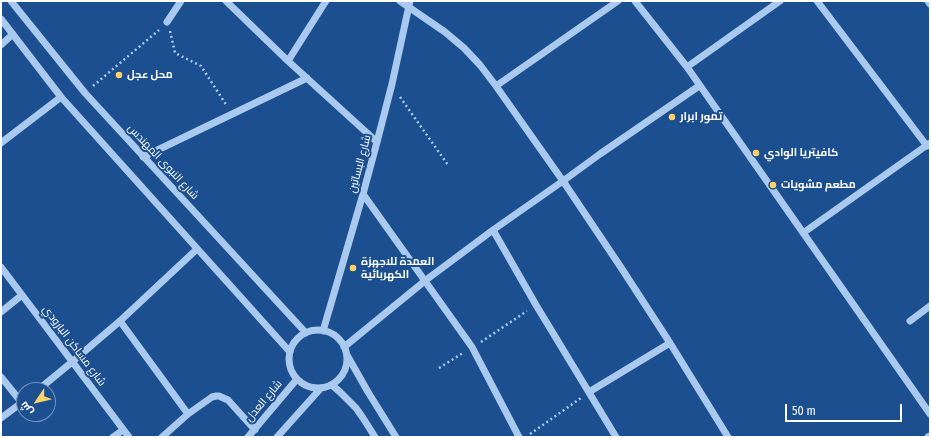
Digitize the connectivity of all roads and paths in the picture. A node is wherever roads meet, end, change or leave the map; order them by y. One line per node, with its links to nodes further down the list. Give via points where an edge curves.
1 (11, 1): 23 (street, شارع النبوى المهندس)
2 (181, 1): 14 (street)
3 (226, 1): 17 (street)
4 (326, 1): 17 (street)
5 (400, 1): 11 (street)
6 (618, 1): 21 (street)
7 (635, 1): 18 (street)
8 (780, 1): 18 (street)
9 (817, 1): 28 (street)
10 (928, 1): 12 (street)
11 (410, 4): 20 (street, شارع البساتين); 21 (street, via 464,48)
12 (930, 4)
13 (1, 19): 15 (street)
14 (168, 22): 23 (path); 25 (path, via 175,53 201,66)
15 (13, 34): 16 (street); 24 (street)
16 (1, 45)
17 (288, 61): 19 (street)
18 (687, 68): 22 (street)
19 (307, 78): 25 (street); 26 (street)
20 (392, 84): 26 (street, شارع البساتين); 30 (path)
21 (496, 86): 31 (street)
22 (700, 86): 31 (street); 34 (street)
23 (85, 93): 29 (street, شارع النبوى المهندس)
24 (61, 97): 27 (street); 35 (street)
25 (232, 114): 29 (street)
26 (377, 142): 32 (street, شارع البساتين)
27 (1, 143)
28 (928, 145): 34 (street)
29 (143, 157): 45 (street, شارع النبوى المهندس)
30 (448, 165)
31 (563, 181): 33 (street); 46 (street)
32 (363, 194): 37 (street); 44 (street, شارع البساتين)
33 (493, 230): 37 (street); 39 (street)
34 (803, 233): 61 (street)
35 (197, 249): 42 (street); 49 (street)
36 (1, 267): 38 (street, شارع مساكن البارودي)
37 (426, 280): 47 (street); 48 (street)
38 (22, 295): 41 (street); 50 (street, شارع مساكن البارودي)
39 (536, 305): 47 (path); 57 (street)
40 (930, 306): 43 (street)
41 (1, 312)
42 (120, 321): 50 (street); 60 (street)
43 (910, 321)
44 (323, 331): 45 (street, via 314,330); 48 (street, via 339,339)
45 (306, 333): 49 (street, via 296,341)
46 (670, 343): 57 (street); 75 (street)
47 (472, 347): 51 (path); 72 (street)
48 (345, 350): 55 (street, via 347,363 344,372); 71 (street)
49 (290, 352): 53 (street, via 289,362)
50 (72, 362): 54 (street); 63 (street, شارع مساكن البارودي)
51 (439, 368)
52 (1, 378): 58 (street)
53 (297, 379): 56 (street, via 304,385); 64 (street, شارع العدل)
54 (48, 382)
55 (332, 385): 56 (street); 70 (street, via 352,404)
56 (321, 388): 69 (street)
57 (589, 392): 73 (path); 74 (street)
58 (16, 394)
59 (16, 407): 62 (street)
60 (188, 414): 64 (street, via 212,397 219,396 228,400); 67 (street)
61 (930, 414)
62 (1, 418)
63 (123, 430): 65 (street); 66 (street, شارع مساكن البارودي)
64 (255, 430): 68 (street, شارع العدل)
65 (113, 437)
66 (129, 437)
67 (162, 437)
68 (248, 437)
69 (278, 437)
70 (375, 437)
71 (396, 437)
72 (519, 437)
73 (526, 437)
74 (616, 437)
75 (728, 437)

